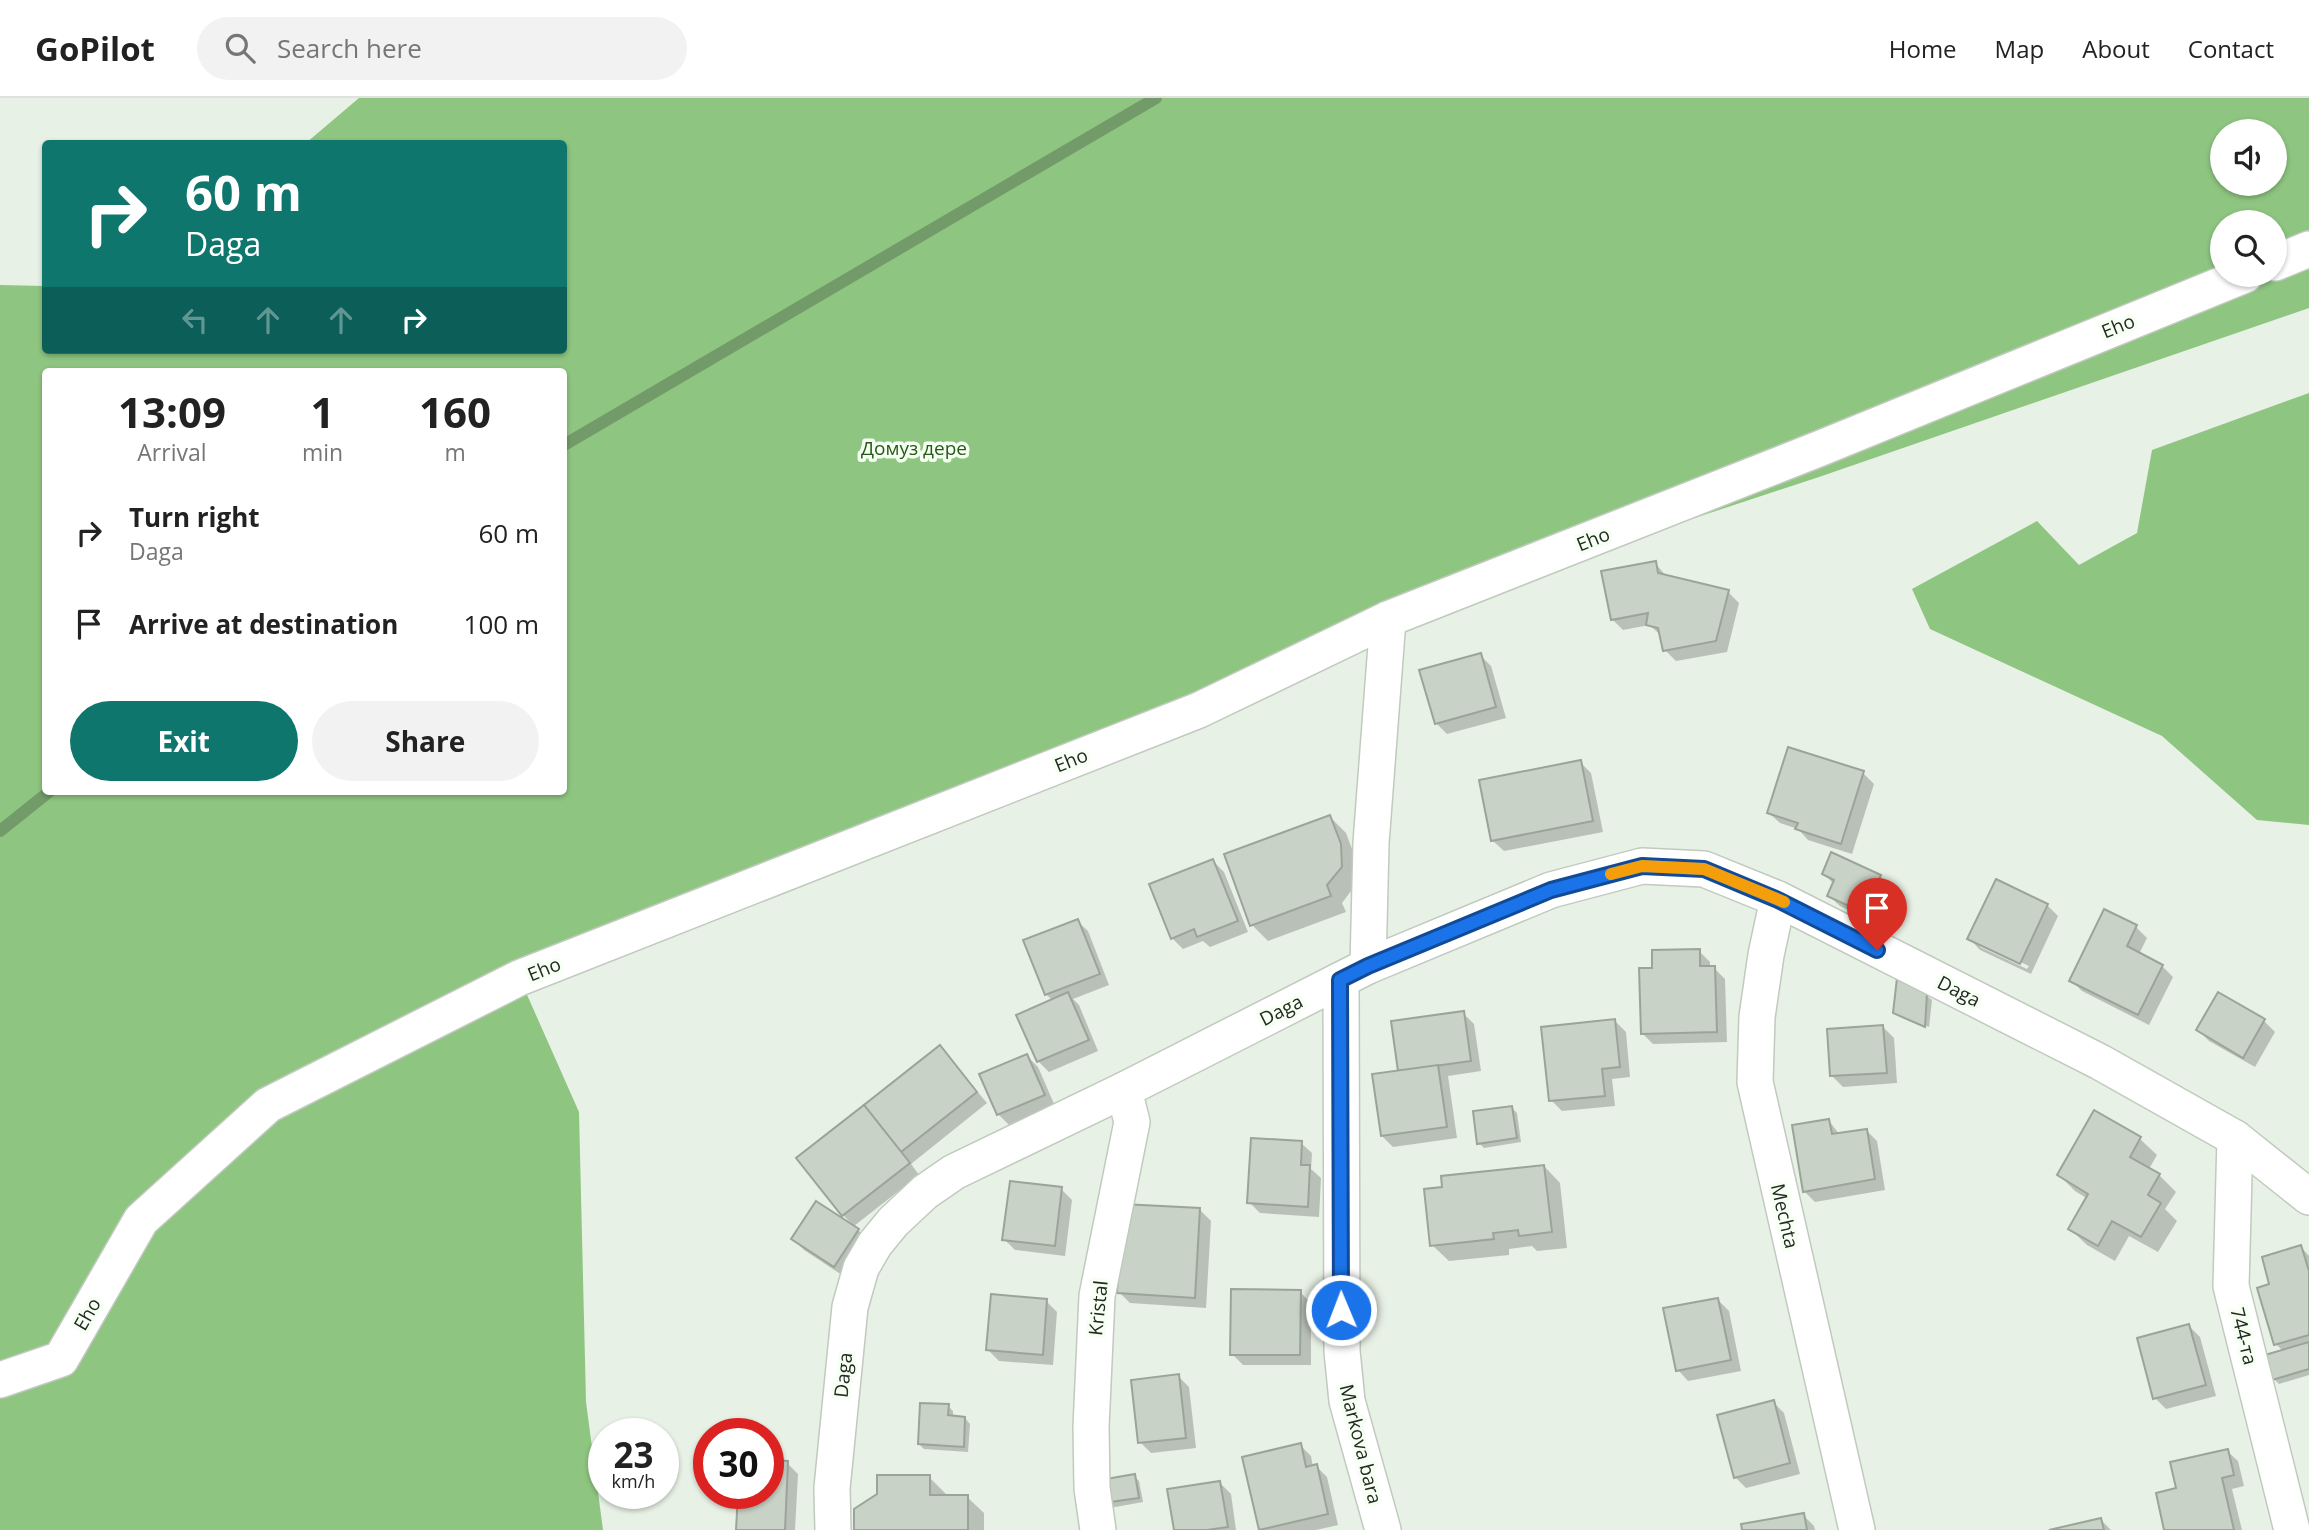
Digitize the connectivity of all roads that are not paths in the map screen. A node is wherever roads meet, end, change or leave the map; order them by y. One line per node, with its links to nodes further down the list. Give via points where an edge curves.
1 (2309, 249): 2 (street)
2 (2287, 258)
3 (2215, 287): 4 (street, Eho)
4 (1388, 619): 6 (street, Markova bara, via 1371,843); 10 (street, Eho, via 1199,710 519,978 268,1105 141,1220 61,1359)
5 (1778, 900): 6 (street, Daga, via 1704,869 1642,866 1551,890); 8 (street, Daga, via 2100,1062); 14 (street, Mechta, via 1757,1017 1755,1082)
6 (1354, 973): 7 (street, Daga); 13 (street, Markova bara, via 1342,1351 1347,1401)
7 (1124, 1090): 11 (street, Daga, via 954,1172 925,1192 875,1244 861,1268 850,1307 832,1488); 12 (street, Kristal, via 1132,1122 1097,1296 1091,1427)
8 (2235, 1138): 9 (street, Daga); 15 (street, 744-та, via 2231,1286)
9 (2309, 1197)
10 (0, 1380)
11 (833, 1530)
12 (1098, 1530)
13 (1383, 1530)
14 (1857, 1530)
15 (2292, 1530)

